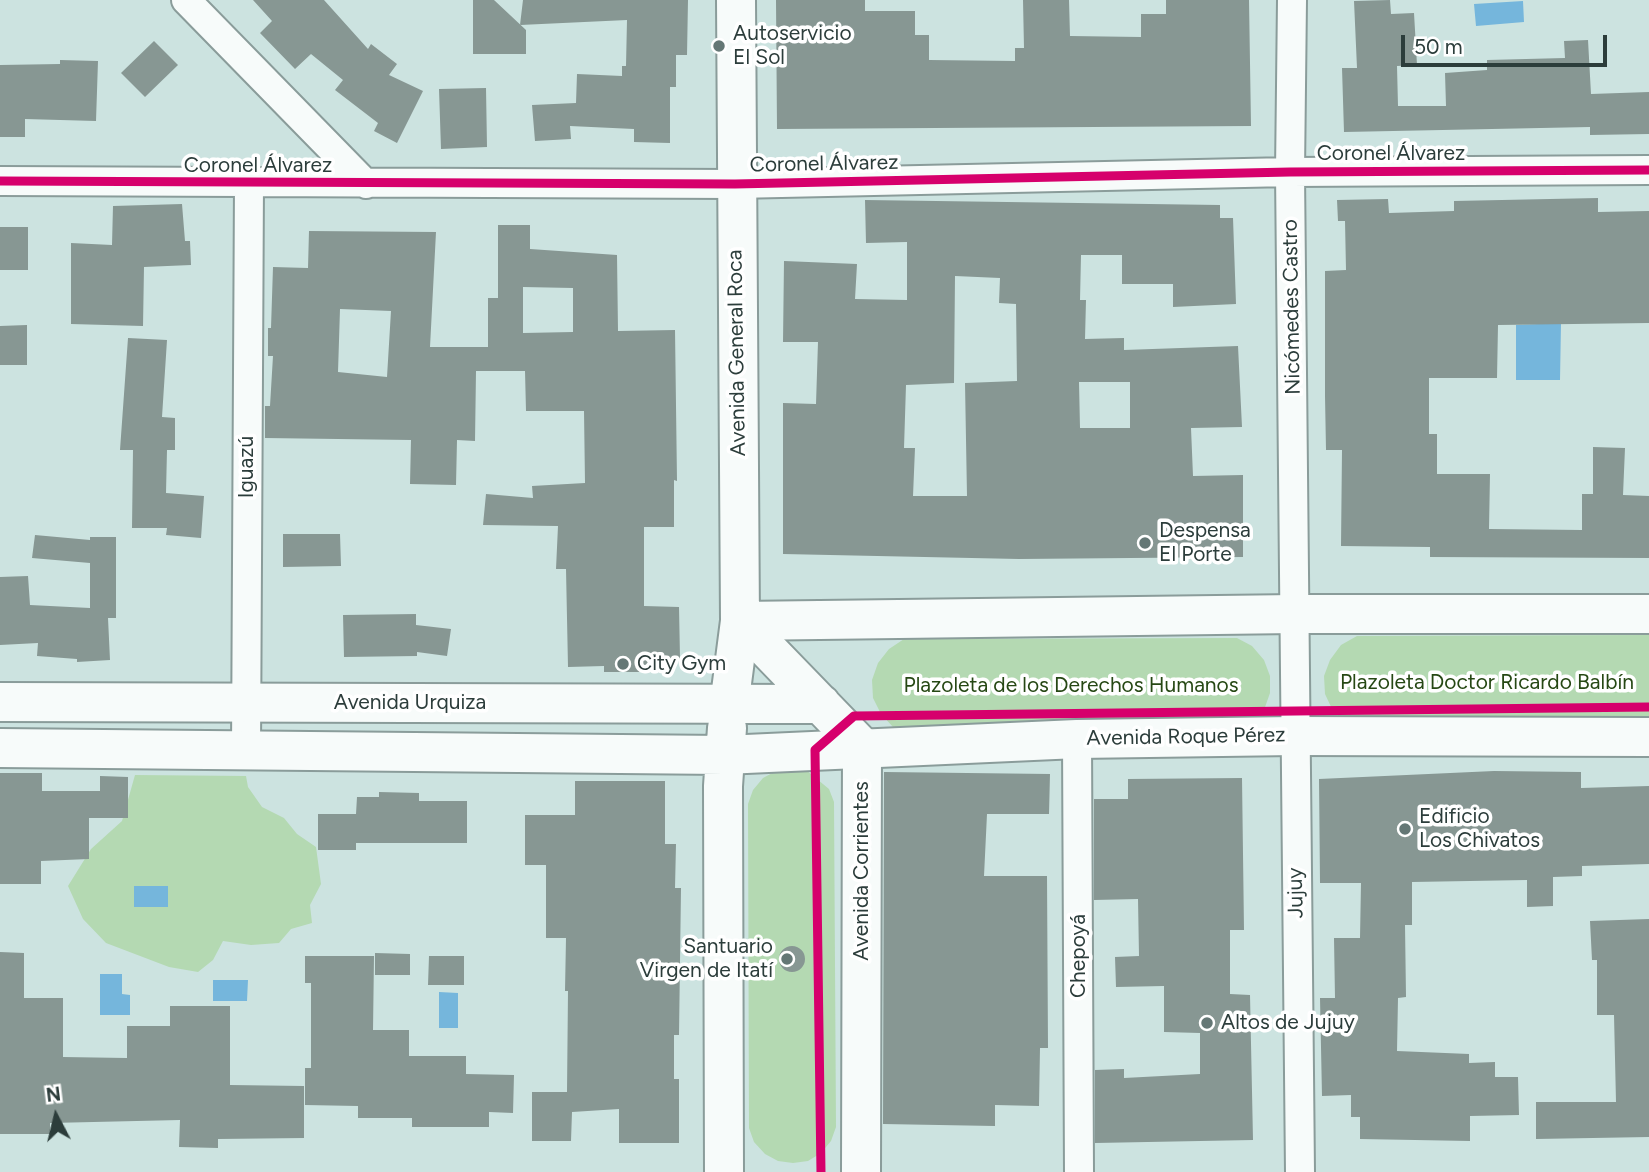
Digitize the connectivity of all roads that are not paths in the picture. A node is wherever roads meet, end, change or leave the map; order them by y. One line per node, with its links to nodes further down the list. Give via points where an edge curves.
1 (186, 0): 8 (street)
2 (736, 0): 9 (main road, Avenida General Roca)
3 (1293, 0): 5 (street, Nicómedes Castro)
4 (1649, 170): 5 (street, Coronel Álvarez)
5 (1290, 172): 9 (street, Coronel Álvarez); 10 (street, Nicómedes Castro)
6 (0, 181): 7 (street, Coronel Álvarez)
7 (248, 183): 8 (street, Coronel Álvarez); 14 (street, Iguazú)
8 (366, 184): 9 (street, Coronel Álvarez)
9 (735, 184): 12 (main road, Avenida General Roca)
10 (1297, 614): 11 (main road); 12 (main road); 17 (street, Jujuy)
11 (1649, 614)
12 (740, 621): 15 (main road); 16 (main road, Avenida General Roca)
13 (0, 702): 14 (main road, Avenida Urquiza)
14 (246, 702): 16 (main road, Avenida Urquiza); 22 (street, Iguazú)
15 (821, 705): 16 (main road, Avenida Urquiza); 20 (main road)
16 (729, 706): 23 (main road, Avenida General Roca)
17 (1294, 736): 18 (main road, Avenida Roque Pérez); 19 (main road, Avenida Roque Pérez); 27 (street, Jujuy)
18 (1649, 737)
19 (1077, 739): 20 (main road, Avenida Roque Pérez); 26 (street, Chepoyá)
20 (862, 747): 23 (main road, Avenida Roque Pérez); 25 (main road, Avenida Corrientes)
21 (0, 748): 22 (main road)
22 (246, 750): 23 (main road)
23 (724, 765): 24 (main road)
24 (723, 1172)
25 (861, 1172)
26 (1079, 1172)
27 (1300, 1172)

